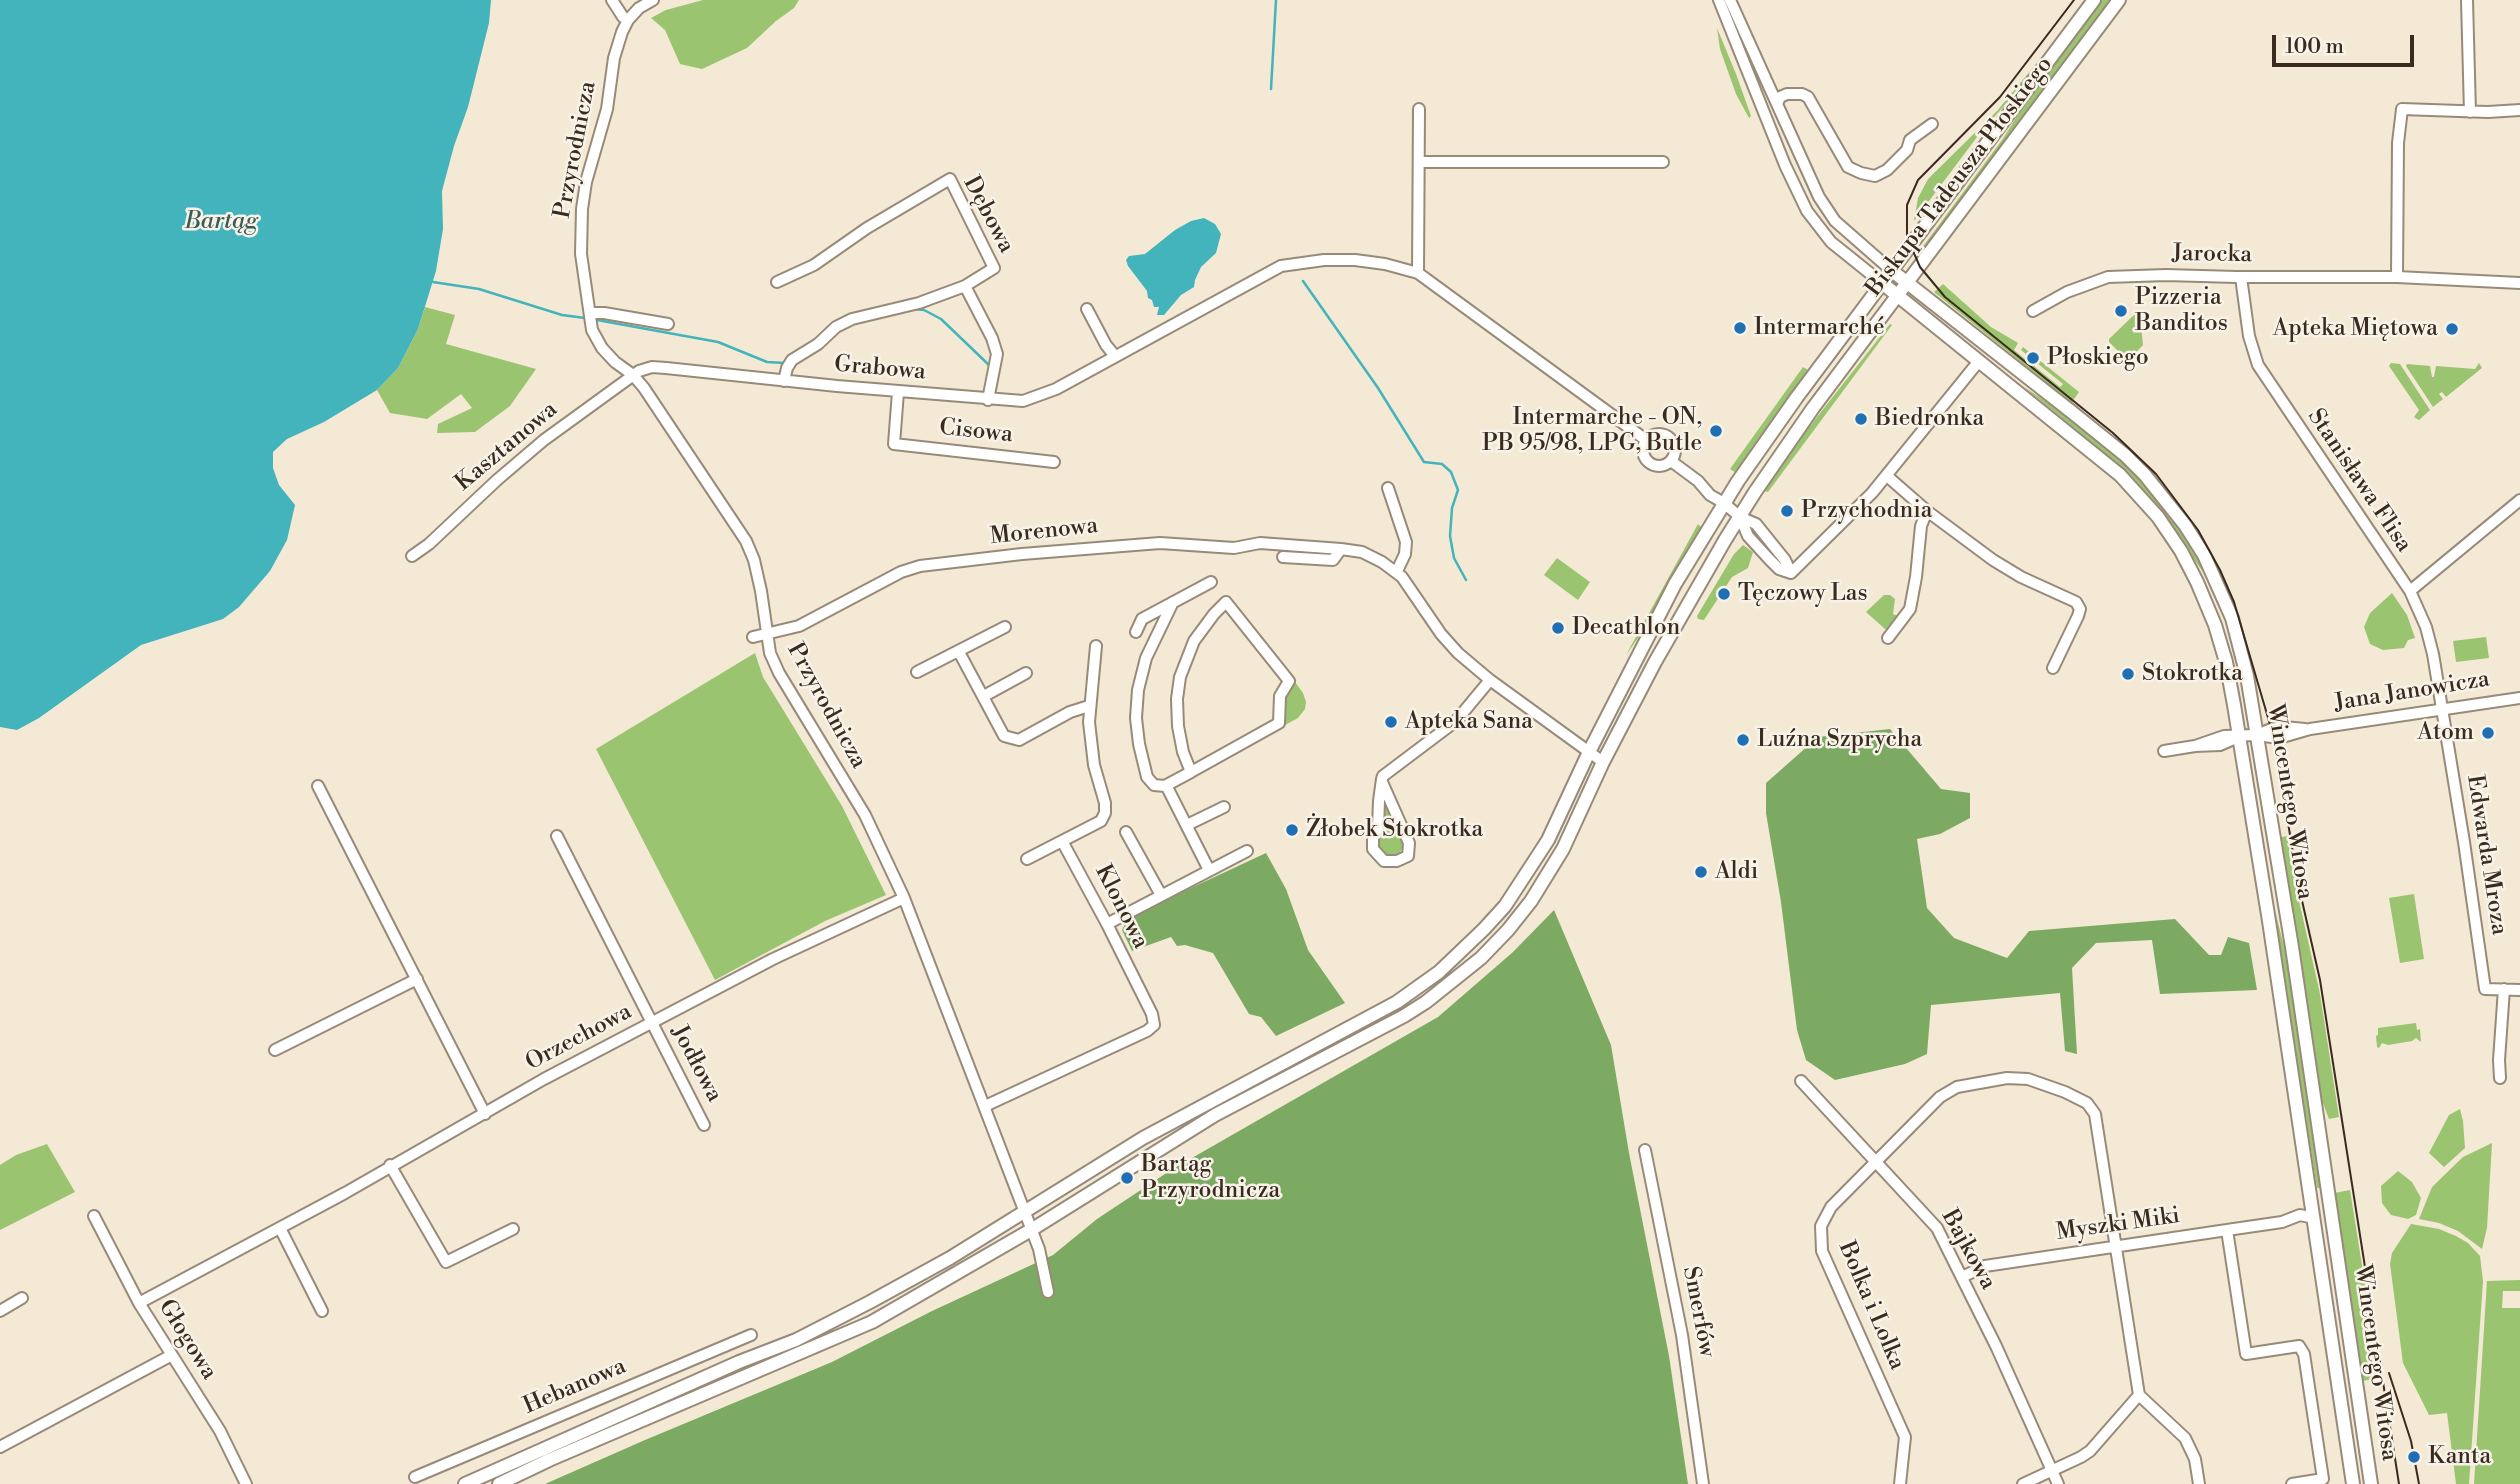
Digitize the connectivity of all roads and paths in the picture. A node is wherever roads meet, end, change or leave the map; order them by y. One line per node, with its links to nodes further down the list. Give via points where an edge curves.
1 (612, 0): 8 (street)
2 (653, 0): 8 (street)
3 (1719, 0): 22 (street, via 1807,211 1831,242)
4 (1730, 0): 9 (street)
5 (2094, 0): 16 (main road, Biskupa Tadeusza Płoskiego)
6 (2119, 0): 21 (main road, Biskupa Tadeusza Płoskiego)
7 (2467, 0): 12 (street)
8 (628, 20): 28 (street, Przyrodnicza, via 614,58 607,109 582,209 580,254)
9 (1777, 104): 13 (street, via 1780,97 1802,94 1813,102 1848,167 1875,176 1887,170 1907,150 1910,140); 16 (street, via 1819,197 1835,221)
10 (1418, 109): 14 (street)
11 (2520, 110): 12 (street)
12 (2470, 112): 19 (street, via 2402,109)
13 (1933, 124)
14 (1419, 162): 15 (street); 17 (street)
15 (1663, 162)
16 (1891, 270): 21 (main road, Wincentego Witosa); 22 (main road, Biskupa Tadeusza Płoskiego)
17 (1418, 273): 30 (street, Grabowa, via 1355,260 1281,266); 36 (street)
18 (2241, 277): 19 (street, Jarocka); 27 (street, Jarocka, via 2108,277 2067,292); 50 (street, Stanisława Flisa, via 2258,365)
19 (2397, 277): 23 (street, Jarocka)
20 (777, 282): 24 (street, Dębowa, via 814,265 950,179 994,268)
21 (1907, 282): 25 (main road, Biskupa Tadeusza Płoskiego); 67 (main road, Wincentego Witosa, via 2125,455 2185,525 2219,584 2232,618)
22 (1882, 283): 25 (main road, Wincentego Witosa); 42 (main road, Biskupa Tadeusza Płoskiego)
23 (2520, 283)
24 (965, 286): 33 (street, via 836,327 792,360); 35 (street, via 997,354)
25 (1897, 296): 31 (main road, Wincentego Witosa); 44 (main road, Biskupa Tadeusza Płoskiego, via 1813,408)
26 (1087, 309): 30 (street)
27 (2033, 312)
28 (590, 313): 29 (street); 32 (street, Przyrodnicza, via 602,348)
29 (668, 324)
30 (1115, 356): 35 (street, Grabowa, via 1039,397)
31 (1979, 361): 39 (street); 68 (main road, Wincentego Witosa, via 2120,475 2158,517 2197,582 2215,625)
32 (633, 375): 33 (street, Grabowa, via 652,367); 46 (street, Kasztanowa, via 544,440); 54 (street, Przyrodnicza, via 746,541 761,591)
33 (785, 381): 34 (street, Grabowa)
34 (898, 392): 35 (street, Grabowa); 38 (street, Cisowa, via 894,444)
35 (988, 400)
36 (1646, 440): 37 (street, via 1643,450 1649,463 1658,466); 37 (street, via 1654,435 1667,437 1674,446)
37 (1671, 461): 42 (street, via 1714,488)
38 (1054, 462)
39 (1887, 476): 43 (street); 44 (street, via 1791,573 1779,569 1748,536)
40 (1388, 488): 48 (street, via 1406,542)
41 (2520, 500): 50 (street)
42 (1724, 503): 44 (street); 70 (main road, Biskupa Tadeusza Płoskiego, via 1675,584)
43 (1927, 512): 56 (street, via 1910,609); 59 (street, via 1993,560 2076,602 2078,616)
44 (1740, 517): 71 (main road, Biskupa Tadeusza Płoskiego, via 1682,612)
45 (1341, 549): 47 (street, via 1333,560); 48 (street, Morenowa, via 1362,552); 54 (street, Morenowa, via 1260,542 1234,548 1160,543 920,566 799,626)
46 (412, 556)
47 (1283, 557)
48 (1397, 571): 62 (street, via 1441,634)
49 (1211, 582): 51 (street)
50 (2410, 591): 66 (street, Stanisława Flisa, via 2426,627)
51 (1173, 602): 53 (street, via 1142,619); 72 (street, via 1146,658 1138,690 1138,731 1147,777 1154,785 1165,786)
52 (1005, 627): 58 (street)
53 (1136, 632)
54 (766, 633): 55 (street, Morenowa); 85 (street, Przyrodnicza, via 779,673 865,815)
55 (752, 637)
56 (1888, 638)
57 (1096, 646): 65 (street)
58 (959, 652): 60 (street); 63 (street)
59 (2053, 668)
60 (917, 672)
61 (1026, 673): 63 (street)
62 (1490, 680): 70 (street); 73 (street, via 1456,721 1387,772)
63 (984, 696): 65 (street, via 1004,736 1019,740)
64 (2520, 698): 66 (street, Jana Janowicza)
65 (1089, 706): 80 (street, via 1094,765 1105,813 1101,821)
66 (2441, 709): 67 (street, Jana Janowicza, via 2310,729 2284,727); 88 (street, Edwarda Mroza, via 2485,989)
67 (2257, 735): 68 (street, Jana Janowicza); 101 (main road, Wincentego Witosa)
68 (2239, 737): 69 (street, Jana Janowicza, via 2225,744); 103 (main road, Wincentego Witosa)
69 (2164, 751)
70 (1589, 752): 71 (street); 100 (main road, Biskupa Tadeusza Płoskiego, via 1527,875 1484,929 1439,972 1350,1028 1143,1138)
71 (1603, 762): 106 (main road, Biskupa Tadeusza Płoskiego, via 1541,887 1493,946 1426,1002 1215,1115)
72 (1191, 772): 72 (street, via 1279,723 1280,696 1289,681 1226,602 1194,641 1180,677 1178,726)
73 (1382, 782): 73 (street, via 1373,849 1384,861 1397,861 1408,856 1409,842)
74 (318, 786): 87 (street)
75 (1168, 789): 77 (street)
76 (1224, 807): 77 (street)
77 (1187, 825): 83 (street)
78 (1126, 832): 84 (street)
79 (557, 836): 90 (street, Jodłowa)
80 (1062, 841): 82 (street); 86 (street, Klonowa)
81 (1247, 851): 83 (street)
82 (1027, 859)
83 (1209, 870): 84 (street)
84 (1161, 895): 86 (street)
85 (904, 898): 90 (street, Orzechowa, via 773,959); 94 (street, Przyrodnicza)
86 (1107, 923): 94 (street, Klonowa, via 1154,1024)
87 (417, 979): 91 (street); 95 (street)
88 (2504, 989): 89 (street); 92 (street)
89 (2520, 990)
90 (651, 1024): 95 (street, Orzechowa); 96 (street, Jodłowa)
91 (275, 1050)
92 (2500, 1078)
93 (1801, 1082): 98 (street, Bajkowa)
94 (985, 1106): 100 (street, Przyrodnicza)
95 (485, 1114): 99 (street, Orzechowa)
96 (704, 1125)
97 (1645, 1150): 124 (street, Smerfów, via 1682,1335)
98 (1878, 1161): 108 (street, Bolka i Lolka, via 1940,1097 1957,1087 2007,1078 2028,1079 2065,1092 2087,1103 2095,1114); 109 (street, Bajkowa, via 1937,1228); 125 (street, Bolka i Lolka, via 1831,1207 1820,1238 1905,1437)
99 (390, 1165): 104 (street, Orzechowa); 105 (street, via 446,1262)
100 (1024, 1211): 106 (street, Przyrodnicza); 122 (main road, Biskupa Tadeusza Płoskiego, via 950,1258 796,1340)
101 (2333, 1215): 103 (street, Myszki Miki); 131 (main road, Wincentego Witosa)
102 (94, 1216): 112 (street, Głogowa)
103 (2314, 1218): 107 (street, Myszki Miki); 130 (main road, Wincentego Witosa)
104 (280, 1228): 112 (street, Orzechowa); 114 (street)
105 (513, 1229)
106 (1031, 1230): 110 (street, Przyrodnicza); 123 (main road, Biskupa Tadeusza Płoskiego, via 872,1322)
107 (2227, 1230): 108 (street, Myszki Miki); 129 (street, via 2246,1354 2299,1346 2304,1354 2323,1479)
108 (2115, 1245): 109 (street, Myszki Miki, via 1985,1266); 117 (street, Bolka i Lolka)
109 (1962, 1277): 119 (street, Bajkowa)
110 (1048, 1292)
111 (22, 1298): 113 (street)
112 (139, 1303): 116 (street, Głogowa)
113 (0, 1311)
114 (322, 1311)
115 (751, 1335): 120 (street, Hebanowa)
116 (170, 1356): 118 (street); 121 (street, Głogowa, via 220,1431)
117 (2139, 1395): 119 (street, via 2090,1451); 128 (street, via 2185,1438)
118 (0, 1447)
119 (2051, 1471): 126 (street); 127 (street, Bajkowa)
120 (415, 1477)
121 (246, 1484)
122 (465, 1484)
123 (499, 1484)
124 (1703, 1484)
125 (1900, 1484)
126 (2023, 1484)
127 (2058, 1484)
128 (2199, 1484)
129 (2292, 1484)
130 (2353, 1484)
131 (2371, 1484)

